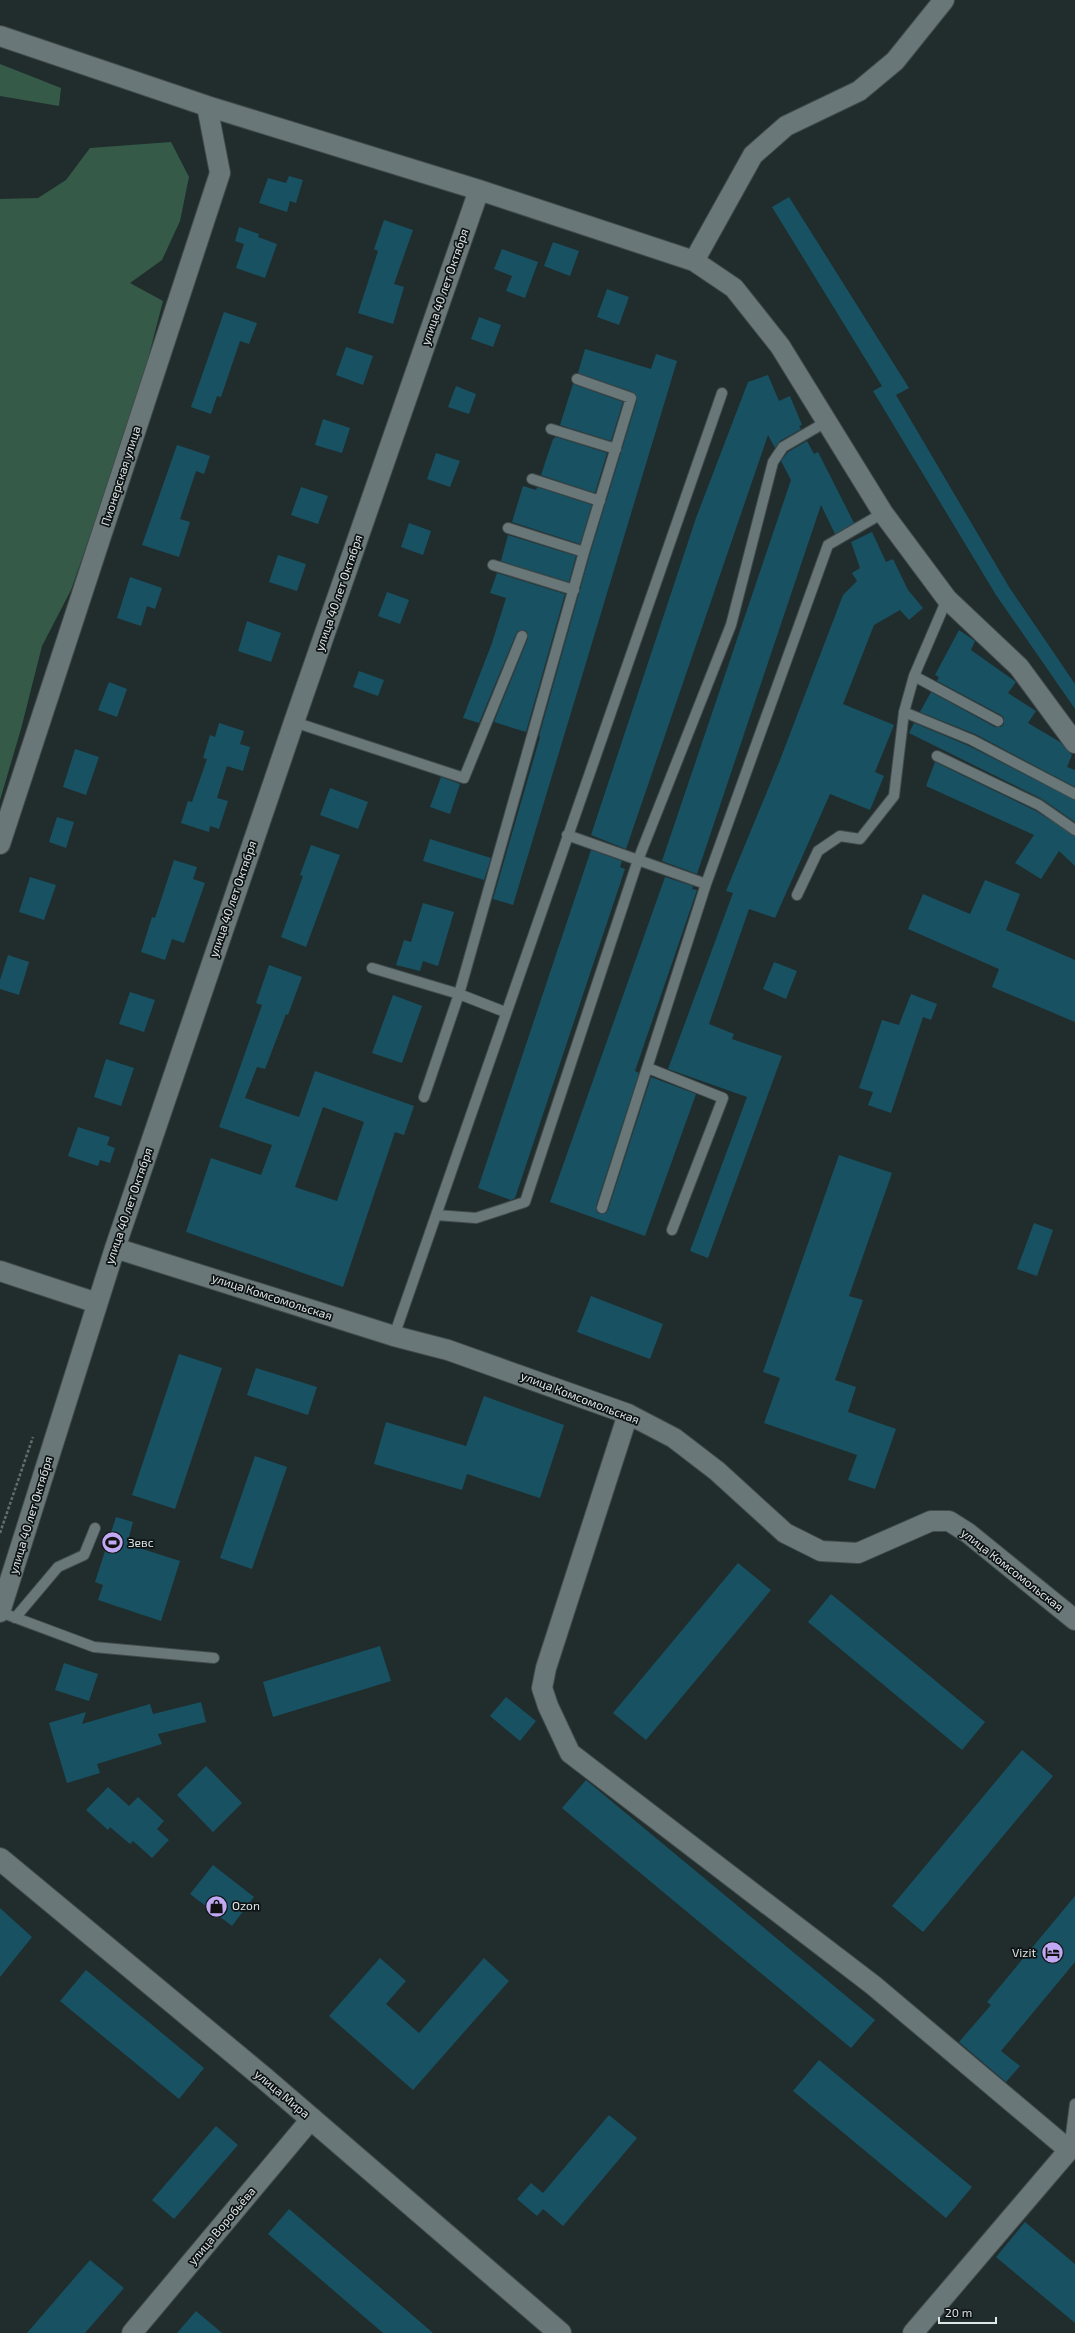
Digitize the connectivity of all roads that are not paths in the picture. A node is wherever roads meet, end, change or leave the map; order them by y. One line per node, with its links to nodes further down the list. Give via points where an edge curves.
1 (944, 0): 5 (street, via 895,61 865,86 786,126 753,155)
2 (0, 36): 3 (street)
3 (207, 106): 4 (street); 29 (street, Пионерская улица, via 220,173)
4 (479, 190): 5 (street); 23 (street, улица 40 лет Октября)
5 (694, 261): 8 (street, via 734,288 780,346)
6 (577, 380): 10 (lane, via 631,398)
7 (722, 393): 28 (lane)
8 (826, 422): 13 (street); 30 (lane, via 783,447 773,462 731,625)
9 (551, 429): 10 (lane)
10 (616, 449): 12 (lane)
11 (532, 479): 12 (lane)
12 (600, 501): 15 (lane)
13 (883, 513): 18 (street); 31 (lane, via 828,545)
14 (508, 528): 15 (lane)
15 (584, 552): 17 (lane)
16 (493, 565): 17 (lane)
17 (574, 590): 34 (lane)
18 (947, 599): 20 (lane); 24 (street, via 1019,667)
19 (522, 636): 23 (lane, via 464,778)
20 (914, 676): 21 (lane); 22 (lane)
21 (904, 712): 26 (lane, via 972,740); 32 (lane, via 894,796 860,839 840,836 818,851)
22 (998, 721)
23 (294, 722): 41 (street, улица 40 лет Октября)
24 (1075, 743)
25 (937, 756): 27 (lane, via 1039,804)
26 (1075, 794)
27 (1075, 830)
28 (567, 835): 30 (lane); 35 (lane)
29 (0, 844)
30 (638, 860): 31 (lane); 39 (lane, via 525,1202 476,1218)
31 (706, 884): 36 (lane)
32 (797, 895)
33 (372, 968): 34 (lane)
34 (459, 994): 35 (lane); 37 (lane)
35 (505, 1012): 39 (lane)
36 (648, 1068): 38 (lane); 40 (lane, via 723,1098)
37 (424, 1097)
38 (602, 1208)
39 (436, 1215): 44 (lane)
40 (672, 1230)
41 (115, 1248): 43 (street, улица 40 лет Октября); 44 (street, улица Комсомольская)
42 (0, 1271): 43 (street)
43 (97, 1304): 47 (street, улица 40 лет Октября)
44 (394, 1336): 45 (street, улица Комсомольская, via 448,1350)
45 (628, 1414): 48 (street, улица Комсомольская, via 674,1438 717,1471 785,1533 821,1551 858,1554 931,1521 949,1521 968,1533); 53 (street, via 546,1668 542,1688 570,1753 873,1985)
46 (94, 1528): 47 (lane, via 84,1555 58,1568)
47 (5, 1614): 49 (lane, via 94,1647)
48 (1075, 1620)
49 (214, 1658)
50 (0, 1859): 52 (street, улица Мира)
51 (1075, 2104): 53 (lane)
52 (312, 2118): 54 (street, улица Воробьёва); 55 (street, улица Мира)
53 (1069, 2150): 56 (street)
54 (132, 2333)
55 (560, 2333)
56 (913, 2333)

